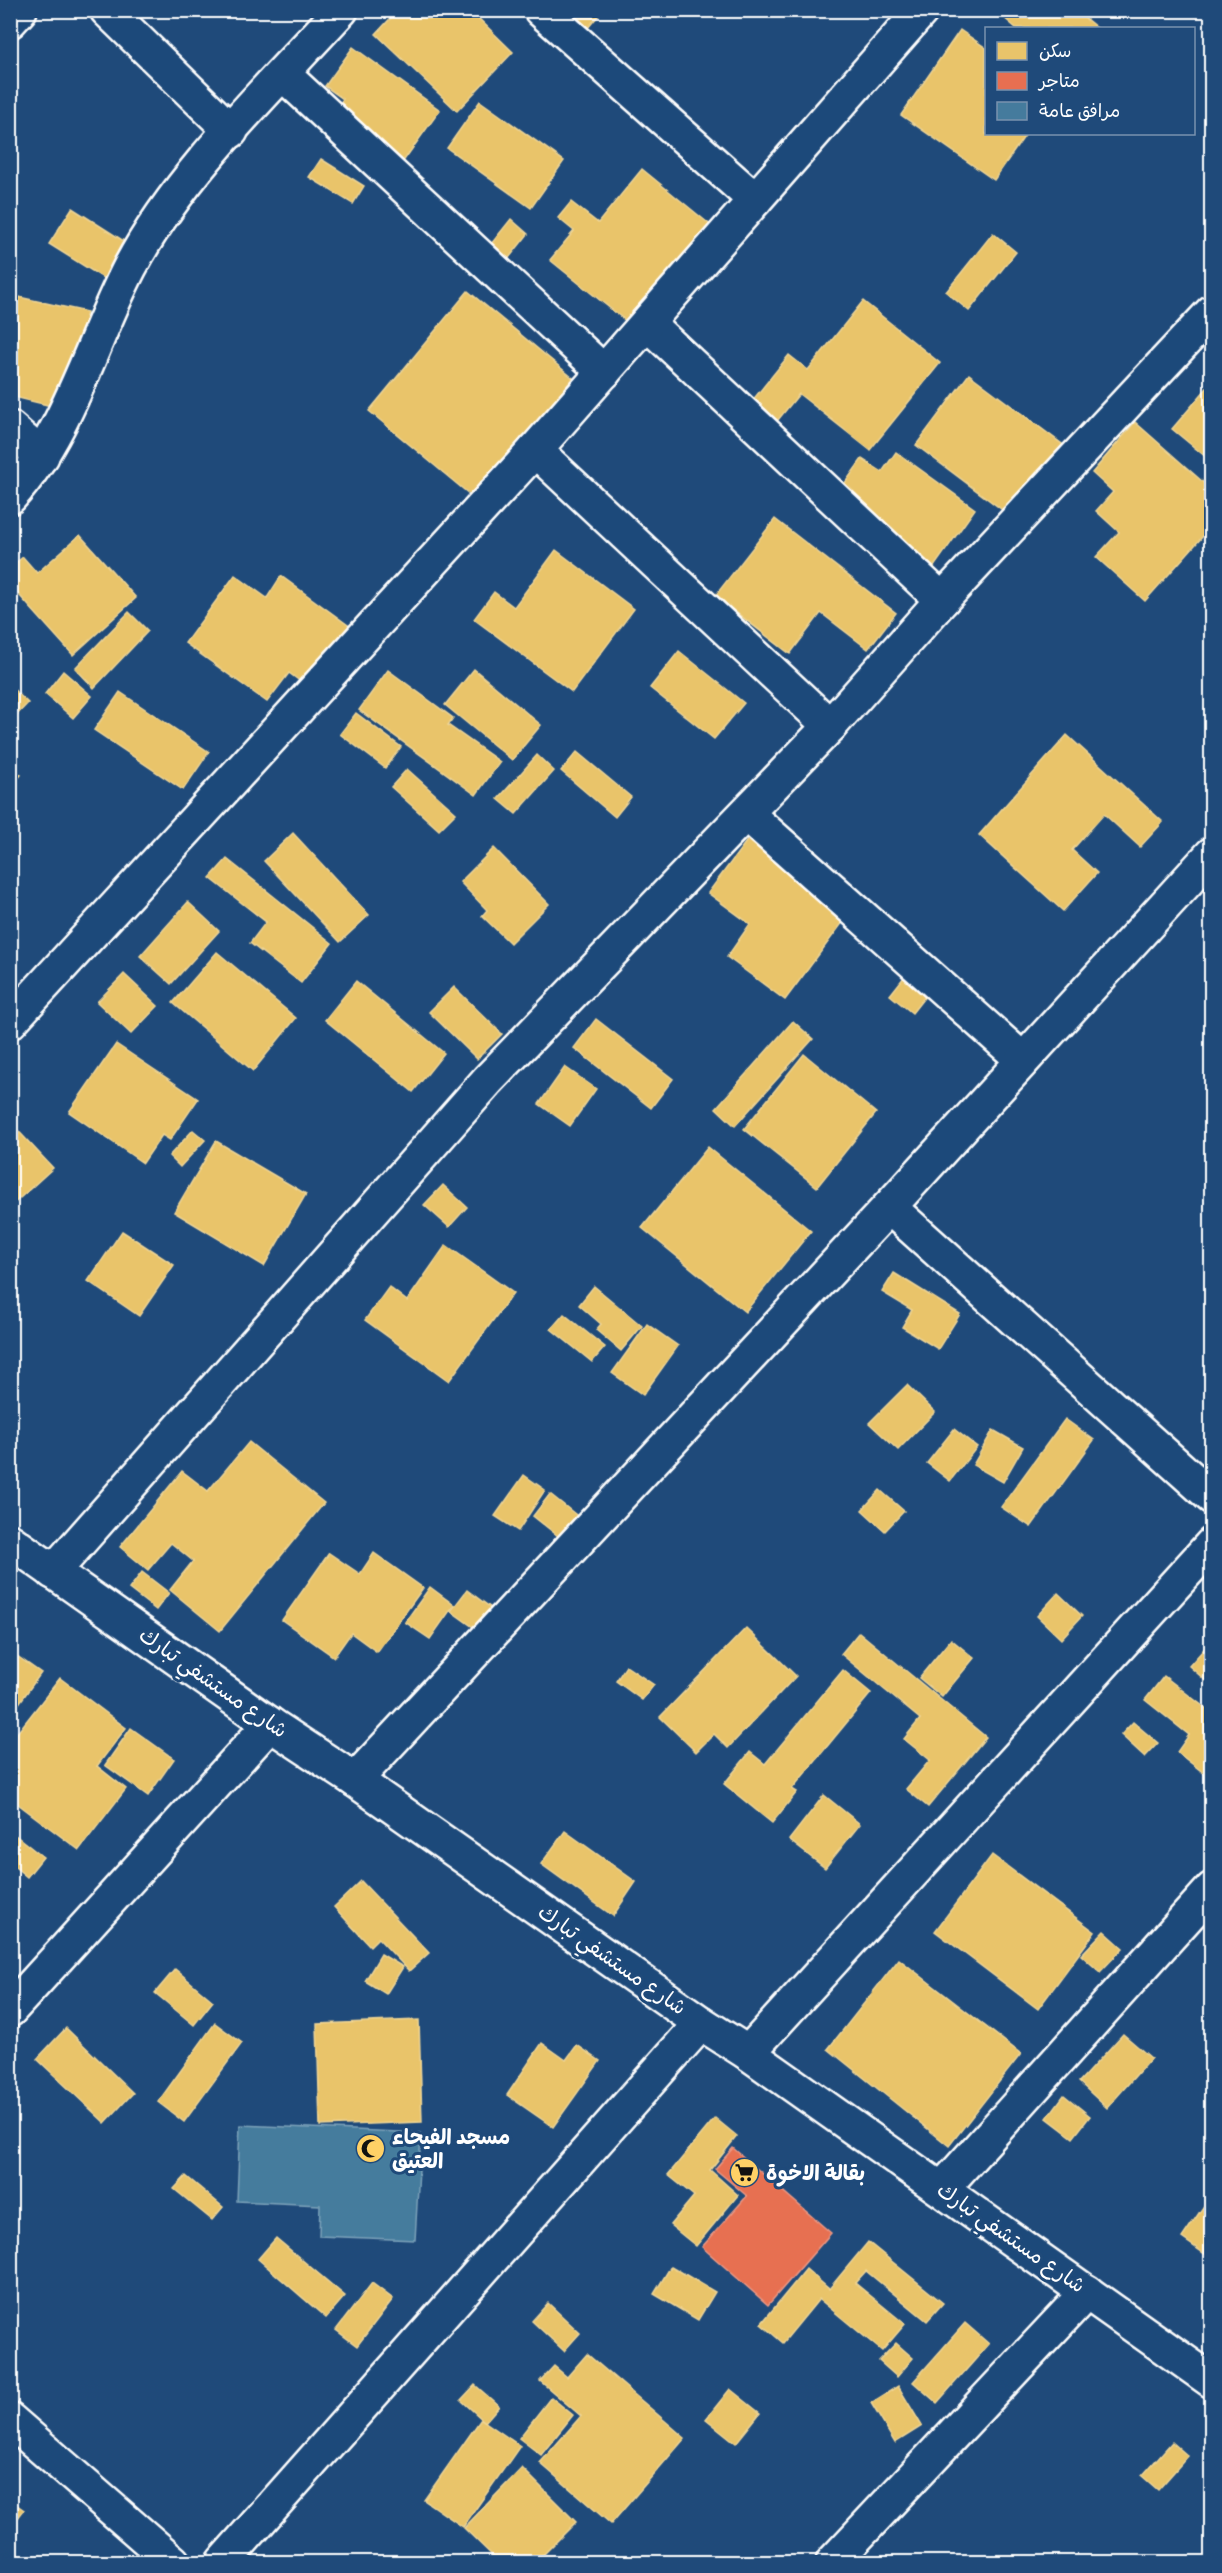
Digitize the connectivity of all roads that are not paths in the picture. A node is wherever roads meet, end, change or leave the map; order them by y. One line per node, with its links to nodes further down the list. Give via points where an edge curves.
1 (20, 10): 6 (street)
2 (107, 10): 8 (street)
3 (341, 10): 7 (street)
4 (541, 10): 9 (street)
5 (922, 10): 9 (street)
6 (10, 21)
7 (283, 74): 8 (street); 12 (street)
8 (231, 131): 15 (street, via 153,228)
9 (755, 200): 11 (street)
10 (1212, 312): 17 (street)
11 (647, 323): 12 (street); 17 (street)
12 (604, 372): 14 (street)
13 (10, 428): 15 (street)
14 (535, 450): 18 (street); 21 (street)
15 (42, 456): 16 (street)
16 (10, 497)
17 (942, 600): 18 (street)
18 (830, 726): 19 (street)
19 (747, 814): 22 (street); 27 (street, via 488,1080)
20 (1212, 854): 22 (street)
21 (10, 1022)
22 (1023, 1060): 23 (street)
23 (889, 1207): 24 (street); 29 (street)
24 (1212, 1497)
25 (10, 1541): 27 (street, شارع مستشفي تبارك)
26 (1212, 1544): 33 (street)
27 (53, 1572): 28 (street, شارع مستشفي تبارك)
28 (270, 1724): 29 (street, شارع مستشفي تبارك); 31 (street)
29 (356, 1779): 32 (street, شارع مستشفي تبارك)
30 (1212, 1888): 34 (street)
31 (10, 2010)
32 (701, 2023): 33 (street, شارع مستشفي تبارك); 39 (street)
33 (748, 2053): 34 (street, شارع مستشفي تبارك)
34 (942, 2189): 35 (street, شارع مستشفي تبارك)
35 (1087, 2292): 36 (street, شارع مستشفي تبارك); 40 (street)
36 (1212, 2381)
37 (10, 2420): 38 (street)
38 (173, 2562)
39 (223, 2562)
40 (833, 2562)

